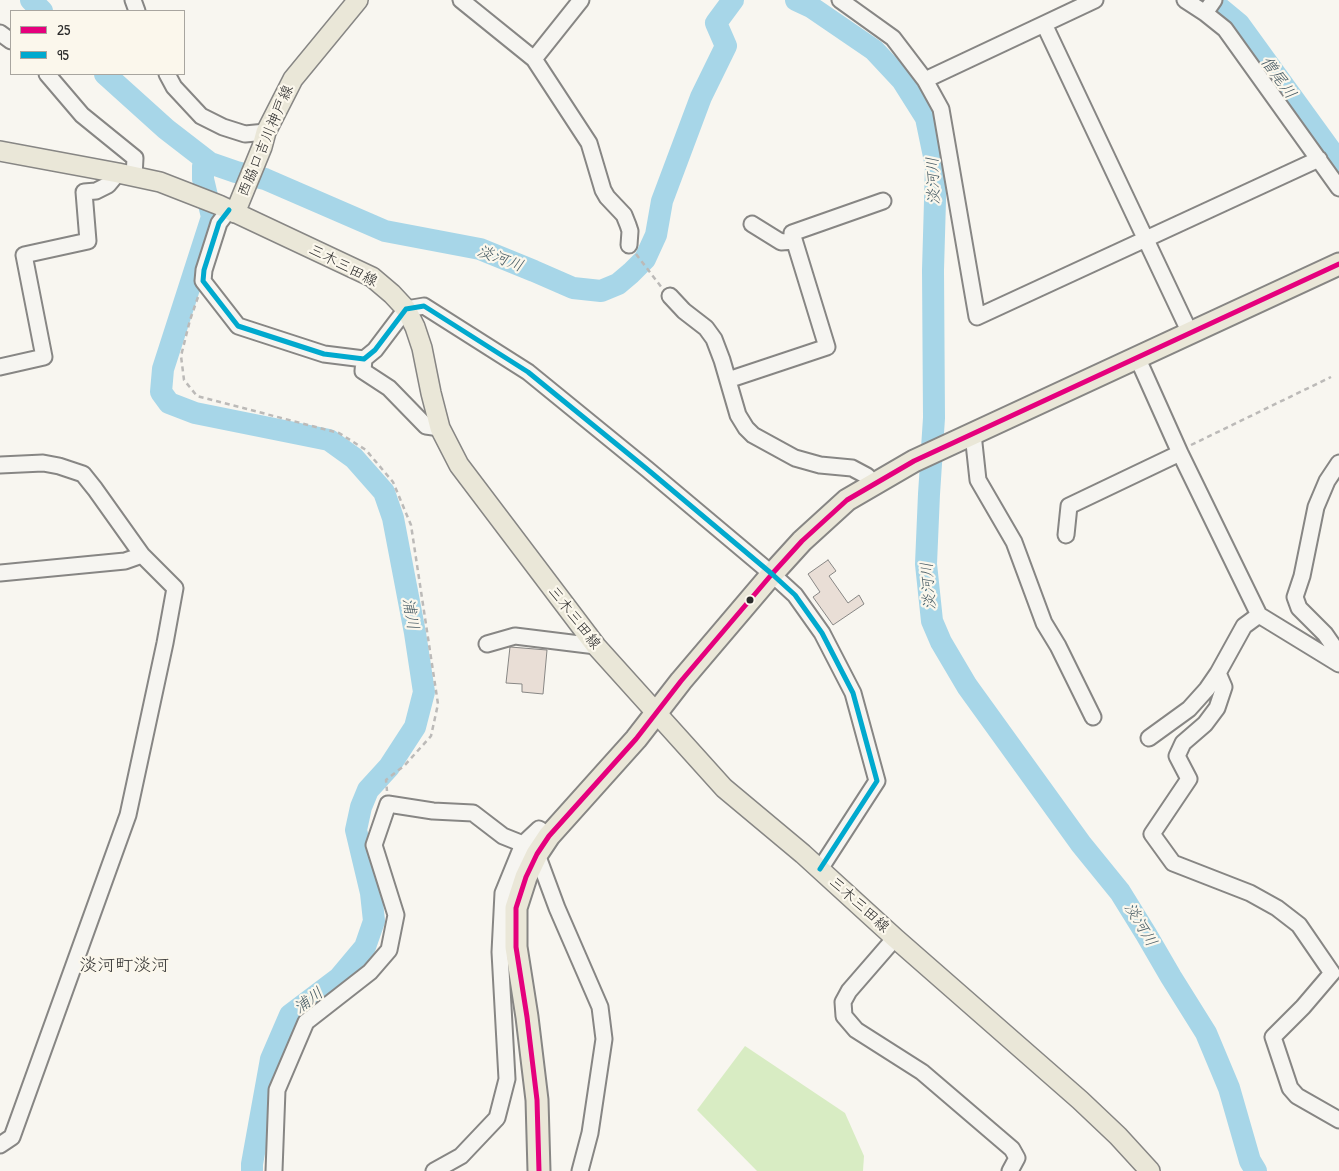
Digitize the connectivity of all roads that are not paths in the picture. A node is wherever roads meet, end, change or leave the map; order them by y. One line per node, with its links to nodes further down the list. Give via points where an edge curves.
1 (358, 0): 14 (main road, 西脇口吉川神戸線, via 293,79)
2 (460, 0): 10 (street)
3 (581, 0): 10 (street)
4 (840, 0): 13 (street, via 893,38)
5 (1095, 0): 9 (street)
6 (1185, 0): 8 (street)
7 (1214, 0): 8 (street)
8 (1205, 13): 16 (street, via 1224,29)
9 (1044, 24): 13 (street); 22 (street)
10 (534, 59): 24 (street, via 589,143 603,190 624,215 628,225)
11 (48, 75): 17 (street, via 82,115 134,158)
12 (168, 75): 14 (street, via 174,87 201,116)
13 (925, 80): 22 (street, via 941,109 977,317)
14 (264, 140): 20 (main road, 西脇口吉川神戸線)
15 (0, 151): 17 (main road, 三木三田線)
16 (1319, 159): 18 (street); 22 (street)
17 (126, 174): 20 (main road, 三木三田線, via 160,182); 31 (street, via 96,191 84,192 88,241 24,254 44,357)
18 (1339, 188)
19 (883, 201): 23 (street, via 792,233)
20 (231, 208): 27 (main road, 三木三田線, via 372,277); 30 (street, via 219,223 203,281 238,326 324,354)
21 (752, 224): 23 (street, via 781,242)
22 (1146, 239): 28 (street)
23 (794, 241): 32 (street, via 827,347)
24 (628, 245)
25 (1339, 264): 28 (highway)
26 (670, 296): 32 (street, via 714,339)
27 (406, 309): 30 (street, via 375,350); 33 (main road, 三木三田線, via 422,348); 42 (street, via 424,306 528,372)
28 (1190, 333): 29 (highway)
29 (1137, 357): 34 (highway); 35 (street)
30 (364, 359): 33 (street, via 363,371 389,388 426,426)
31 (0, 367)
32 (728, 380): 38 (street, via 738,415 753,435 795,458 820,465 852,468 867,476)
33 (440, 428): 45 (main road, 三木三田線, via 459,465)
34 (970, 435): 38 (highway); 50 (street, via 978,480 1014,542 1044,623)
35 (1180, 452): 39 (street, via 1069,506); 43 (street)
36 (1339, 463): 46 (street, via 1316,507 1295,597 1299,608 1321,629)
37 (0, 465): 40 (street, via 43,463 83,474)
38 (873, 484): 42 (highway, via 847,500)
39 (1066, 535)
40 (142, 555): 41 (street, via 125,560); 57 (street, via 174,588 128,815 12,1137)
41 (0, 573)
42 (772, 574): 49 (highway); 53 (street, via 794,595 822,633 853,693 877,781)
43 (1259, 615): 47 (street); 48 (street, via 1244,626)
44 (487, 644): 45 (street, via 515,636)
45 (596, 646): 49 (main road, 三木三田線)
46 (1339, 654)
47 (1339, 664)
48 (1218, 673): 51 (street, via 1190,709); 55 (street, via 1224,687 1217,708 1205,724 1183,743 1177,756 1189,779 1152,834 1173,863 1250,893 1300,925)
49 (656, 712): 52 (highway, via 636,739); 53 (main road, 三木三田線, via 724,788)
50 (1093, 717)
51 (1149, 738)
52 (536, 845): 58 (street, via 502,836 473,813 388,804 374,845 396,915 390,950 370,972 306,1022 277,1090); 59 (street, via 503,893 500,952 507,1079 497,1118 461,1156); 60 (highway, via 516,908 516,947 536,1100); 61 (street, via 557,908 600,1007 604,1039 590,1133)
53 (820, 869): 54 (main road, 三木三田線)
54 (895, 938): 62 (street, via 849,991 843,1002 844,1016 856,1030 922,1072 1012,1149 1017,1158); 63 (main road, 三木三田線, via 1080,1100)
55 (1335, 974): 56 (street, via 1273,1037 1290,1088 1297,1096)
56 (1339, 1120)
57 (0, 1145)
58 (274, 1171)
59 (434, 1171)
60 (539, 1171)
61 (580, 1171)
62 (1010, 1171)
63 (1150, 1171)

